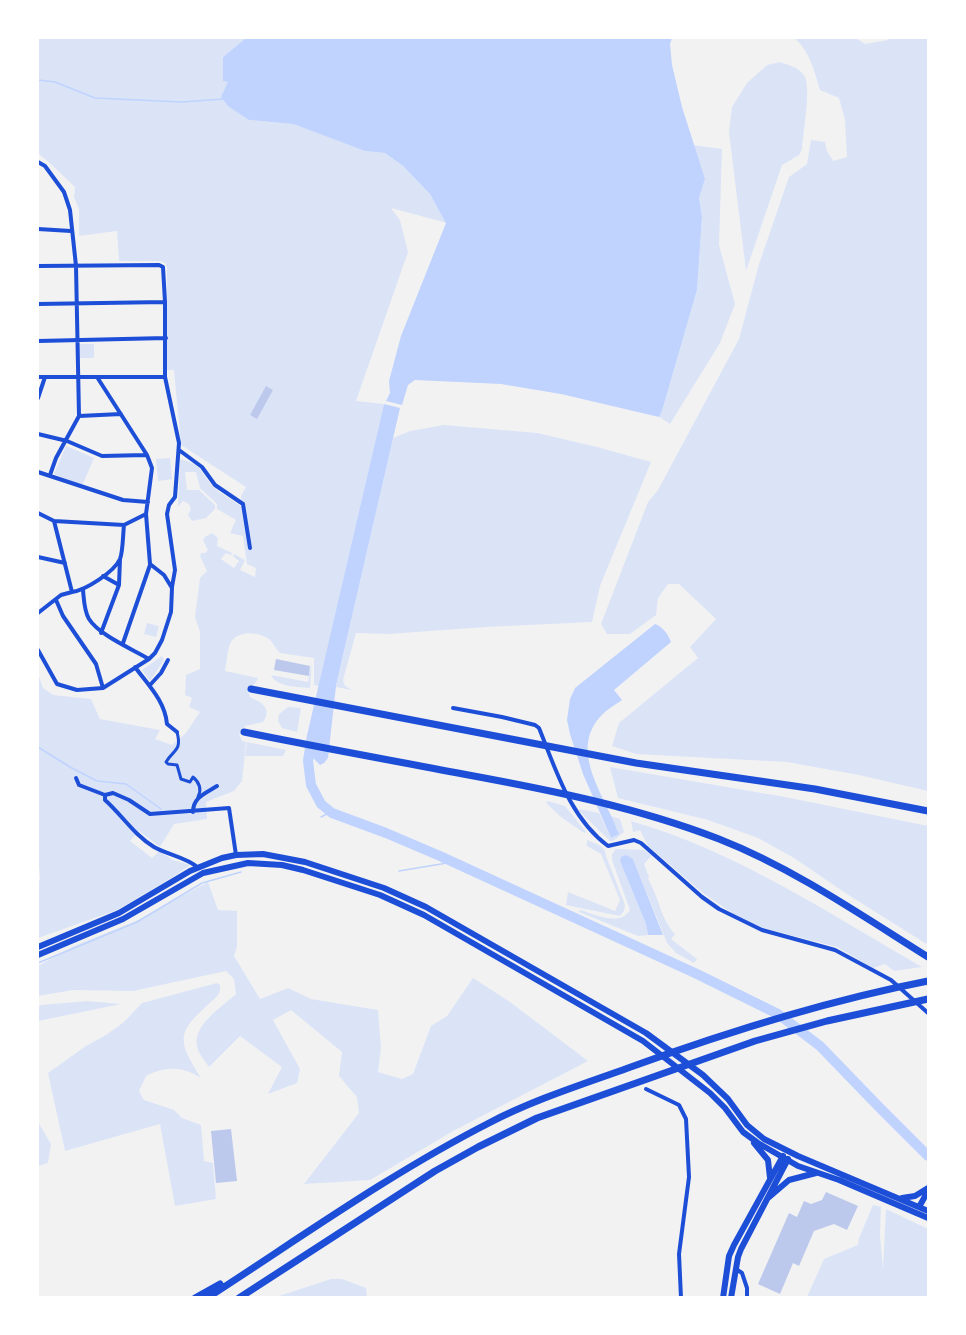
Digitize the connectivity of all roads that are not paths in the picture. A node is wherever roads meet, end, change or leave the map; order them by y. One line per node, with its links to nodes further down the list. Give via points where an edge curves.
1 (38, 162): 3 (street, via 64,192)
2 (38, 229): 3 (street)
3 (71, 231): 5 (street)
4 (38, 266): 5 (street)
5 (76, 266): 6 (street); 7 (street, via 159,265 165,271)
6 (76, 302): 7 (street); 8 (street); 10 (street)
7 (165, 302): 9 (street)
8 (38, 304)
9 (166, 338): 10 (street); 16 (street)
10 (77, 339): 11 (street); 12 (street)
11 (38, 340)
12 (78, 376): 14 (street); 15 (street); 19 (street)
13 (38, 377): 14 (street)
14 (45, 377): 17 (street)
15 (97, 377): 16 (street); 18 (street)
16 (165, 377): 22 (street)
17 (38, 398)
18 (122, 414): 19 (street); 23 (street)
19 (79, 416): 21 (street)
20 (38, 434): 21 (street)
21 (67, 441): 23 (street, via 102,456); 25 (street)
22 (178, 450): 31 (street, via 202,467 215,485 243,504); 38 (street, via 175,497 167,514 175,570)
23 (147, 455): 26 (street, via 152,468)
24 (38, 472): 25 (street)
25 (50, 475): 26 (street, via 123,500)
26 (148, 502): 28 (street)
27 (38, 513): 29 (street)
28 (146, 514): 30 (street); 35 (street)
29 (54, 521): 30 (street); 34 (street)
30 (124, 525): 33 (street)
31 (250, 548)
32 (38, 557): 34 (street)
33 (120, 559): 36 (street); 37 (street)
34 (65, 562): 40 (street)
35 (150, 564): 38 (street); 44 (street)
36 (104, 576): 37 (street); 39 (street)
37 (119, 585): 43 (street)
38 (172, 588): 46 (street, via 171,612 162,640)
39 (83, 590): 40 (street); 43 (street, via 89,620)
40 (72, 592): 41 (street)
41 (56, 600): 42 (street); 50 (street, via 96,664)
42 (38, 614)
43 (101, 633): 44 (street)
44 (123, 643): 46 (street)
45 (38, 650): 50 (street, via 57,684 77,690)
46 (149, 659): 48 (street)
47 (168, 660): 49 (street)
48 (135, 667): 49 (street); 50 (street)
49 (150, 685): 53 (street, via 166,712 167,724)
50 (103, 688)
51 (251, 689): 59 (highway, via 636,763 814,789)
52 (453, 708): 69 (street, via 539,728 574,809 608,846 634,840 641,843 719,909 762,930 835,950 891,980)
53 (177, 732): 58 (street, via 177,750 166,762 177,765 181,779 196,780 201,789)
54 (244, 732): 66 (highway, via 520,785 646,814 720,840 777,866)
55 (75, 778): 57 (street, via 79,785)
56 (217, 786): 58 (street)
57 (105, 795): 60 (street, via 113,793 150,814); 63 (street, via 105,800 134,831 152,845)
58 (198, 797): 60 (street)
59 (928, 811)
60 (192, 812): 61 (street, via 229,808)
61 (236, 855): 62 (main road); 63 (main road); 72 (main road, via 263,854 305,862 384,888 426,907 646,1033 720,1091 755,1132)
62 (238, 864): 65 (main road, via 203,873 123,919); 71 (main road, via 265,863 303,870 380,895 424,915 643,1041 710,1093)
63 (197, 867): 64 (main road, via 119,914)
64 (38, 947)
65 (38, 955)
66 (928, 957)
67 (928, 981): 82 (highway, via 760,1022 507,1114 395,1176)
68 (928, 999): 85 (highway, via 755,1041 537,1118 435,1172)
69 (928, 1013)
70 (646, 1089): 86 (street, via 679,1105 686,1119 688,1177 679,1254)
71 (750, 1138): 73 (main road); 75 (main road, via 768,1160)
72 (789, 1152): 73 (main road); 78 (main road)
73 (785, 1159): 74 (main road); 75 (main road); 77 (main road)
74 (819, 1173): 77 (main road, via 789,1180); 78 (main road)
75 (770, 1179): 80 (main road, via 734,1245)
76 (928, 1190): 78 (main road); 79 (main road)
77 (766, 1200): 81 (main road)
78 (899, 1202): 79 (main road)
79 (925, 1211)
80 (727, 1268): 81 (main road); 87 (main road)
81 (735, 1269): 88 (main road); 89 (street, via 742,1273)
82 (234, 1280): 83 (highway); 84 (highway)
83 (195, 1298)
84 (207, 1298)
85 (239, 1298)
86 (681, 1298)
87 (723, 1298)
88 (731, 1298)
89 (747, 1298)

